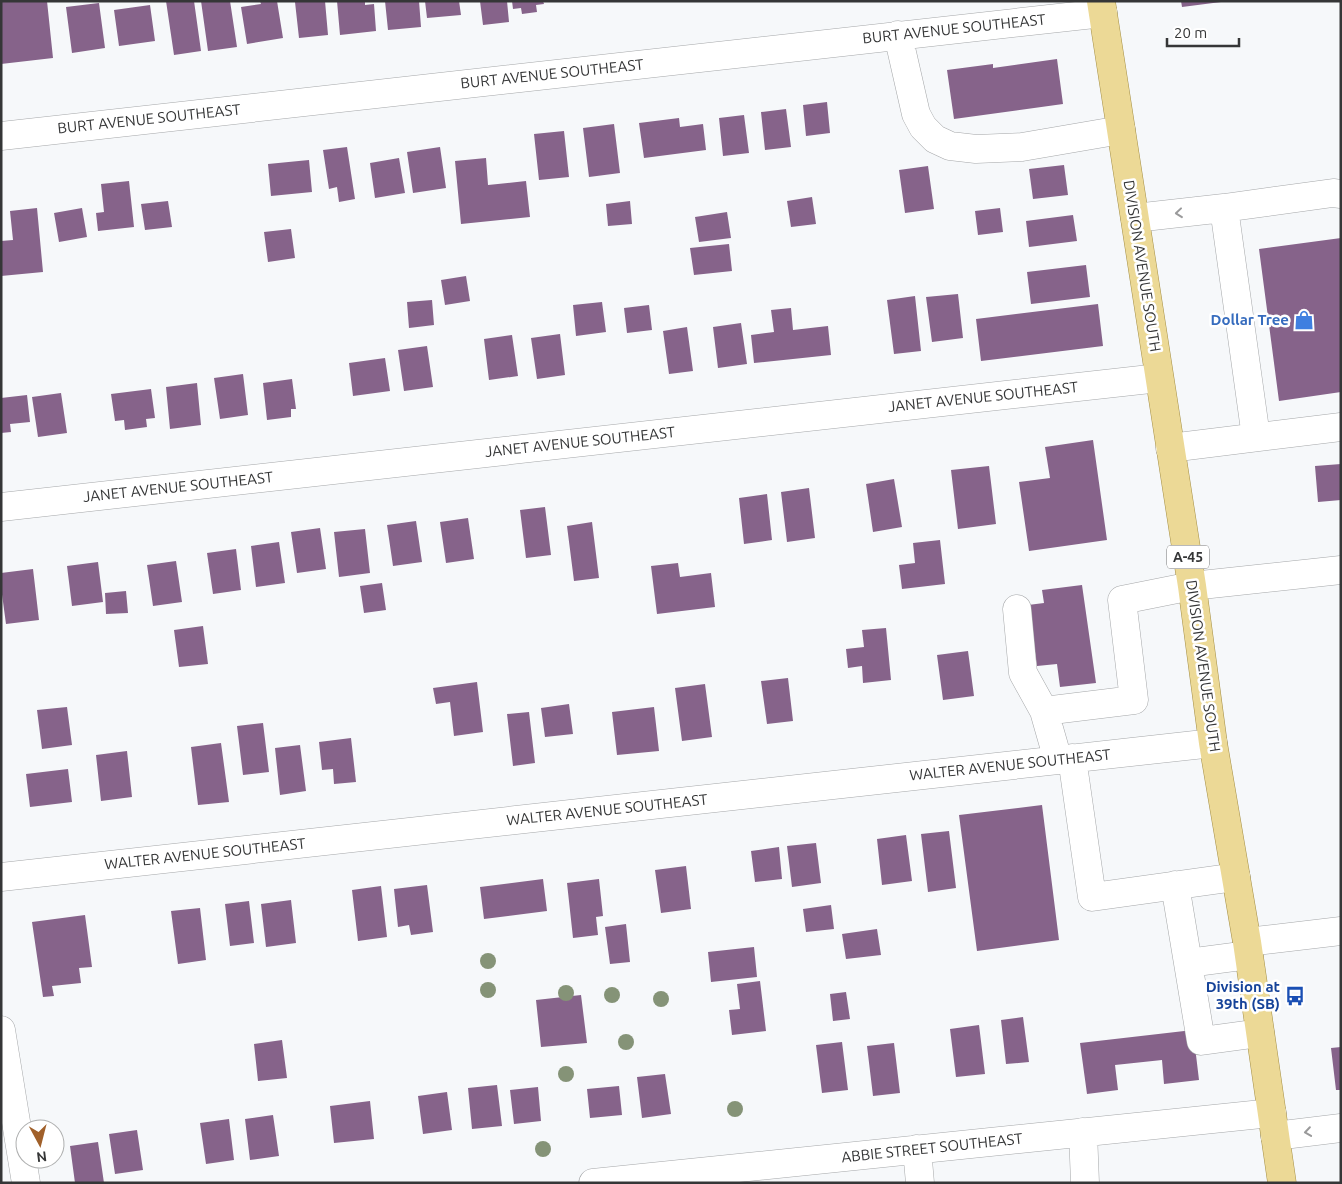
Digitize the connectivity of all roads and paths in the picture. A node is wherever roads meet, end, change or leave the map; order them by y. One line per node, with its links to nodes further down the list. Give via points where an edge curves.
1 (1102, 7): 2 (street, BURT AVENUE SOUTHEAST); 3 (main road, DIVISION AVENUE SOUTH / A-45)
2 (898, 35): 3 (street, via 916,114 923,128 950,146 976,150 1022,147); 4 (street, BURT AVENUE SOUTHEAST)
3 (1121, 130): 7 (main road, DIVISION AVENUE SOUTH / A-45)
4 (1, 136)
5 (1341, 194): 6 (street)
6 (1224, 208): 7 (street, one-way to 7); 10 (street)
7 (1134, 218): 8 (main road, DIVISION AVENUE SOUTH / A-45)
8 (1159, 378): 11 (main road, DIVISION AVENUE SOUTH / A-45); 12 (street, JANET AVENUE SOUTHEAST)
9 (1341, 427): 10 (street)
10 (1256, 437): 11 (street)
11 (1170, 448): 14 (main road, DIVISION AVENUE SOUTH / A-45)
12 (1, 507)
13 (1341, 570): 14 (street)
14 (1192, 586): 16 (street, via 1122,600 1134,700); 17 (main road, DIVISION AVENUE SOUTH / A-45)
15 (1017, 609): 16 (street, via 1023,674)
16 (1044, 711): 18 (street)
17 (1213, 742): 18 (street, WALTER AVENUE SOUTHEAST); 20 (main road, DIVISION AVENUE SOUTH / A-45)
18 (1065, 759): 19 (street, WALTER AVENUE SOUTHEAST); 21 (street, via 1092,897)
19 (1, 877)
20 (1236, 877): 21 (street); 23 (main road, DIVISION AVENUE SOUTH / A-45)
21 (1175, 885): 24 (street)
22 (1341, 931): 23 (street)
23 (1248, 948): 24 (street); 26 (main road, DIVISION AVENUE SOUTH / A-45)
24 (1188, 963): 26 (street, via 1201,1041)
25 (1, 1030): 31 (street)
26 (1260, 1033): 27 (main road, DIVISION AVENUE SOUTH / A-45)
27 (1274, 1125): 28 (street, ABBIE STREET SOUTHEAST, one-way to 27); 29 (street, ABBIE STREET SOUTHEAST); 35 (main road, DIVISION AVENUE SOUTH / A-45)
28 (1341, 1128)
29 (1083, 1132): 30 (street, ABBIE STREET SOUTHEAST); 34 (street)
30 (917, 1149): 32 (street, ABBIE STREET SOUTHEAST); 33 (street)
31 (26, 1183)
32 (593, 1183)
33 (920, 1183)
34 (1085, 1183)
35 (1282, 1183)

